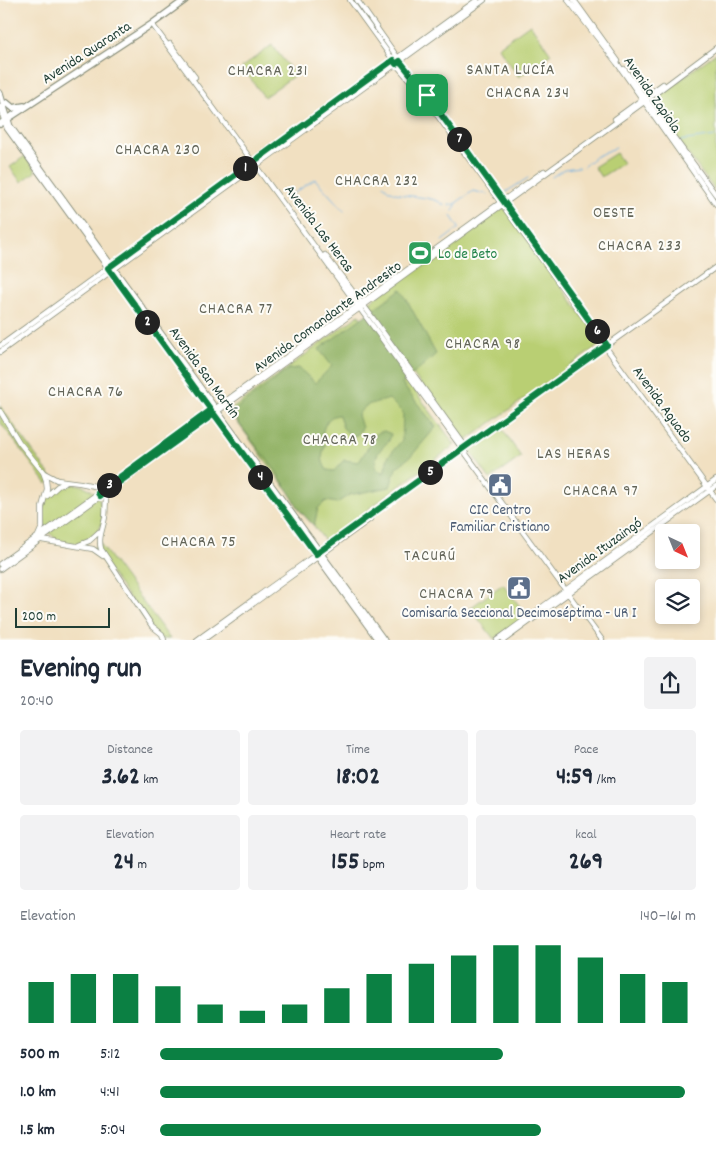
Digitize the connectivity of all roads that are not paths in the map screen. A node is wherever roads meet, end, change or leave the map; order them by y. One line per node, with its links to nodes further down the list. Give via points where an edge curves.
1 (186, 0): 8 (highway, Avenida Quaranta)
2 (350, 0): 10 (main road, Avenida Aguado)
3 (357, 0): 10 (main road, Avenida Aguado)
4 (477, 0): 10 (main road)
5 (484, 0): 10 (main road)
6 (568, 0): 12 (main road, Avenida Zapiola)
7 (574, 0): 12 (main road, Avenida Zapiola)
8 (153, 24): 14 (highway, Avenida Quaranta); 18 (main road, Avenida Las Heras)
9 (716, 46): 12 (main road, Avenida Comandante Andresito)
10 (397, 60): 18 (main road); 20 (main road, Avenida Aguado, via 427,95)
11 (0, 93): 16 (main road)
12 (644, 100): 17 (main road, Avenida Zapiola); 20 (main road, Avenida Comandante Andresito)
13 (7, 103): 14 (highway, via 13,108)
14 (28, 105): 16 (highway, Avenida Quaranta)
15 (0, 107): 16 (main road)
16 (4, 121): 23 (main road, Avenida San Martín)
17 (677, 146): 19 (main road, Avenida Zapiola); 21 (main road, Avenida Zapiola)
18 (256, 163): 23 (main road); 24 (main road, Avenida Las Heras)
19 (716, 195)
20 (503, 203): 24 (main road, Avenida Comandante Andresito); 26 (main road, Avenida Aguado)
21 (716, 204)
22 (716, 267): 26 (main road)
23 (111, 269): 25 (main road); 27 (main road); 29 (main road, Avenida San Martín)
24 (360, 305): 29 (main road, Avenida Comandante Andresito); 30 (main road, Avenida Las Heras, via 463,442)
25 (0, 346)
26 (607, 347): 30 (main road); 36 (main road, Avenida Aguado)
27 (0, 352)
28 (0, 410): 31 (main road, via 19,442)
29 (214, 411): 37 (main road, Avenida Comandante Andresito); 48 (main road, Avenida San Martín)
30 (463, 448): 48 (main road); 52 (main road, Avenida Las Heras)
31 (43, 472): 33 (main road); 39 (main road, via 47,484)
32 (716, 480): 36 (main road, Avenida Ituzaingó)
33 (69, 482): 34 (main road); 39 (main road, via 58,486)
34 (86, 484): 37 (main road); 38 (main road)
35 (716, 486): 36 (main road, Avenida Ituzaingó)
36 (708, 489): 40 (main road, Avenida Aguado); 52 (main road, Avenida Ituzaingó)
37 (106, 490): 38 (main road, Avenida Comandante Andresito); 41 (main road)
38 (99, 495): 41 (main road); 44 (main road, Avenida Comandante Andresito)
39 (46, 498): 42 (main road, via 41,512)
40 (716, 499)
41 (105, 512): 43 (main road)
42 (42, 522): 44 (main road); 45 (main road)
43 (101, 530): 47 (main road, via 89,542); 49 (main road, via 99,542)
44 (47, 532): 45 (main road, Avenida Comandante Andresito); 46 (main road)
45 (39, 538): 46 (main road); 50 (main road, Avenida Comandante Andresito); 51 (main road, Avenida Comandante Andresito)
46 (59, 542): 47 (main road)
47 (78, 545): 49 (main road, via 93,549)
48 (319, 554): 54 (main road); 55 (main road); 56 (main road, Avenida San Martín); 57 (main road, Avenida San Martín)
49 (104, 557): 53 (main road)
50 (0, 564)
51 (0, 569)
52 (567, 592): 58 (main road, Avenida Ituzaingó); 59 (main road, Avenida Ituzaingó); 60 (main road, Avenida Las Heras)
53 (164, 640)
54 (197, 640)
55 (203, 640)
56 (378, 640)
57 (384, 640)
58 (497, 640)
59 (504, 640)
60 (602, 640)

